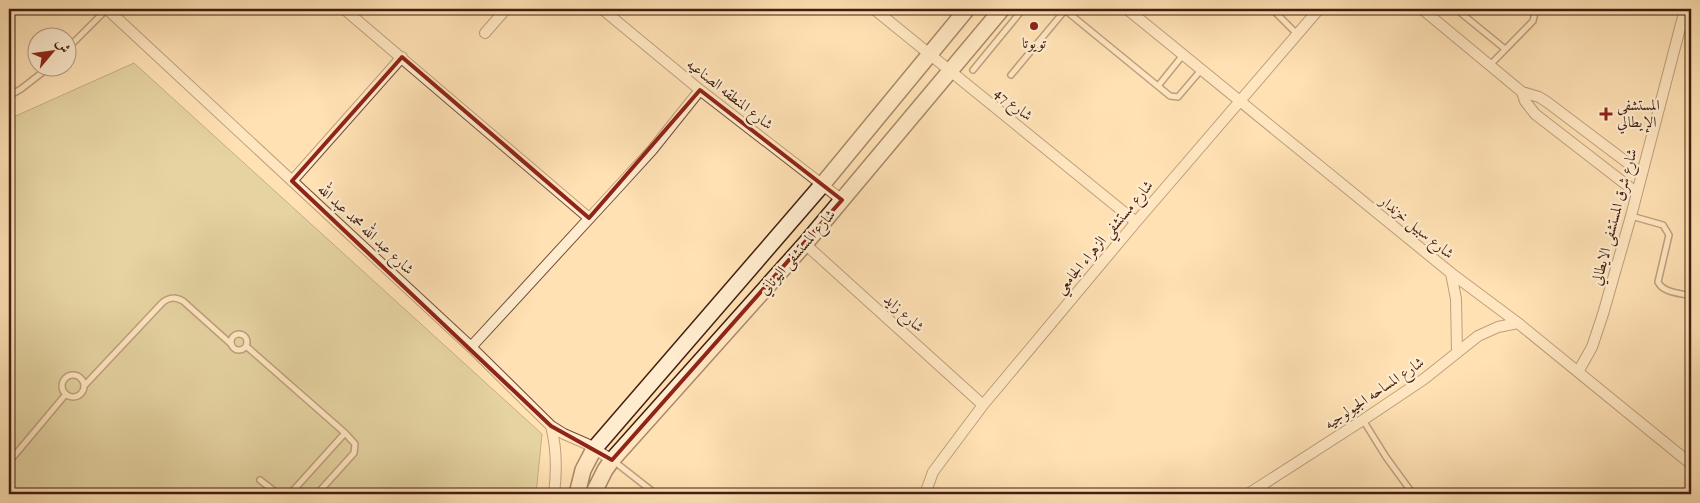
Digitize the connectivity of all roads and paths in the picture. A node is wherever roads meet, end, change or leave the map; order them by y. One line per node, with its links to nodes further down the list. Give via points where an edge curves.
1 (107, 9): 20 (lane); 37 (street, شارع عبد الله محمد عبد الله)
2 (344, 9): 24 (street)
3 (506, 9): 18 (street)
4 (602, 9): 32 (street, شارع المنطقه الصناعيه)
5 (874, 9): 22 (street, شارع 47)
6 (967, 9): 22 (street, شارع المستشفى اليوناني)
7 (1023, 9): 17 (lane)
8 (1065, 9): 29 (lane); 31 (lane)
9 (1126, 9): 23 (street, شارع سبيل خزندار)
10 (1272, 9): 19 (lane)
11 (1319, 9): 19 (street, شارع مستشفي الزهراء الجامعي)
12 (1422, 9): 25 (street)
13 (1456, 9): 21 (lane)
14 (1532, 9): 21 (lane, via 1535,13 1533,21)
15 (1685, 9): 36 (street, شارع شرق المستشفى الايطالي)
16 (1000, 11): 17 (lane); 28 (street, شارع المستشفى اليوناني)
17 (1010, 24): 26 (lane)
18 (485, 32)
19 (1298, 34): 35 (street, شارع مستشفي الزهراء الجامعي)
20 (78, 38)
21 (1505, 49): 25 (lane)
22 (930, 54): 28 (street, شارع 47); 38 (street, شارع المستشفى اليوناني)
23 (1183, 55): 27 (street, شارع سبيل خزندار); 31 (lane)
24 (402, 57): 37 (street); 42 (street)
25 (1490, 64): 33 (street)
26 (973, 70)
27 (1201, 70): 31 (lane, via 1178,97 1170,96); 35 (street, شارع سبيل خزندار)
28 (950, 71): 40 (street, شارع المستشفى اليوناني); 43 (street, شارع 47)
29 (1011, 75)
30 (35, 78): 34 (lane)
31 (1158, 86)
32 (700, 90): 38 (street, شارع المنطقه الصناعيه); 42 (street, via 652,150)
33 (1522, 92): 36 (street, via 1547,102); 39 (street, via 1535,114)
34 (9, 96)
35 (1240, 101): 43 (street, شارع مستشفي الزهراء الجامعي); 45 (street, شارع سبيل خزندار)
36 (1641, 173): 39 (street, شارع شرق المستشفى الايطالي)
37 (292, 181): 50 (street, شارع عبد الله محمد عبد الله)
38 (822, 185): 40 (street, شارع المنطقه الصناعيه); 59 (street, شارع المستشفى اليوناني)
39 (1636, 193): 41 (street, شارع شرق المستشفى الايطالي)
40 (842, 200): 44 (street, شارع المستشفى اليوناني)
41 (1631, 216): 46 (lane, via 1666,228 1669,235 1658,282 1660,287); 52 (street, شارع شرق المستشفى الايطالي, via 1598,334)
42 (589, 218): 50 (street)
43 (1136, 222): 55 (street, شارع مستشفي الزهراء الجامعي)
44 (805, 244): 55 (street, شارع زايد); 60 (street, شارع المستشفى اليوناني)
45 (1451, 273): 47 (street, شارع سبيل خزندار); 51 (street, via 1456,299)
46 (1691, 296)
47 (1518, 323): 51 (street, شارع المساحه الجيولوجيه, via 1488,331); 52 (street, شارع سبيل خزندار)
48 (231, 344): 49 (lane, via 237,350); 49 (lane, via 234,336 241,334 246,339); 53 (lane, via 183,301 169,298)
49 (246, 346): 58 (lane)
50 (471, 347): 57 (street, شارع عبد الله محمد عبد الله)
51 (1457, 352): 56 (street, شارع المساحه الجيولوجيه, via 1424,379)
52 (1578, 372): 62 (street, شارع سبيل خزندار)
53 (84, 386): 54 (lane, via 78,396); 54 (lane, via 81,378 69,376 63,382)
54 (66, 394): 61 (lane)
55 (983, 405): 71 (street, شارع مستشفي الزهراء الجامعي, via 934,472)
56 (1363, 420): 72 (street, شارع المساحه الجيولوجيه); 73 (lane)
57 (551, 426): 59 (street, شارع عبد الله محمد عبد الله); 68 (street, via 557,465)
58 (345, 433): 66 (lane); 67 (lane, via 355,444 354,453)
59 (594, 449): 60 (street, شارع عبد الله محمد عبد الله); 69 (street, شارع المستشفى اليوناني)
60 (612, 460): 64 (lane); 70 (street, شارع المستشفى اليوناني)
61 (9, 462)
62 (1691, 464)
63 (260, 480): 65 (lane)
64 (652, 491)
65 (278, 494)
66 (290, 494)
67 (317, 494)
68 (554, 494)
69 (577, 494)
70 (593, 494)
71 (926, 494)
72 (1248, 494)
73 (1413, 494)

